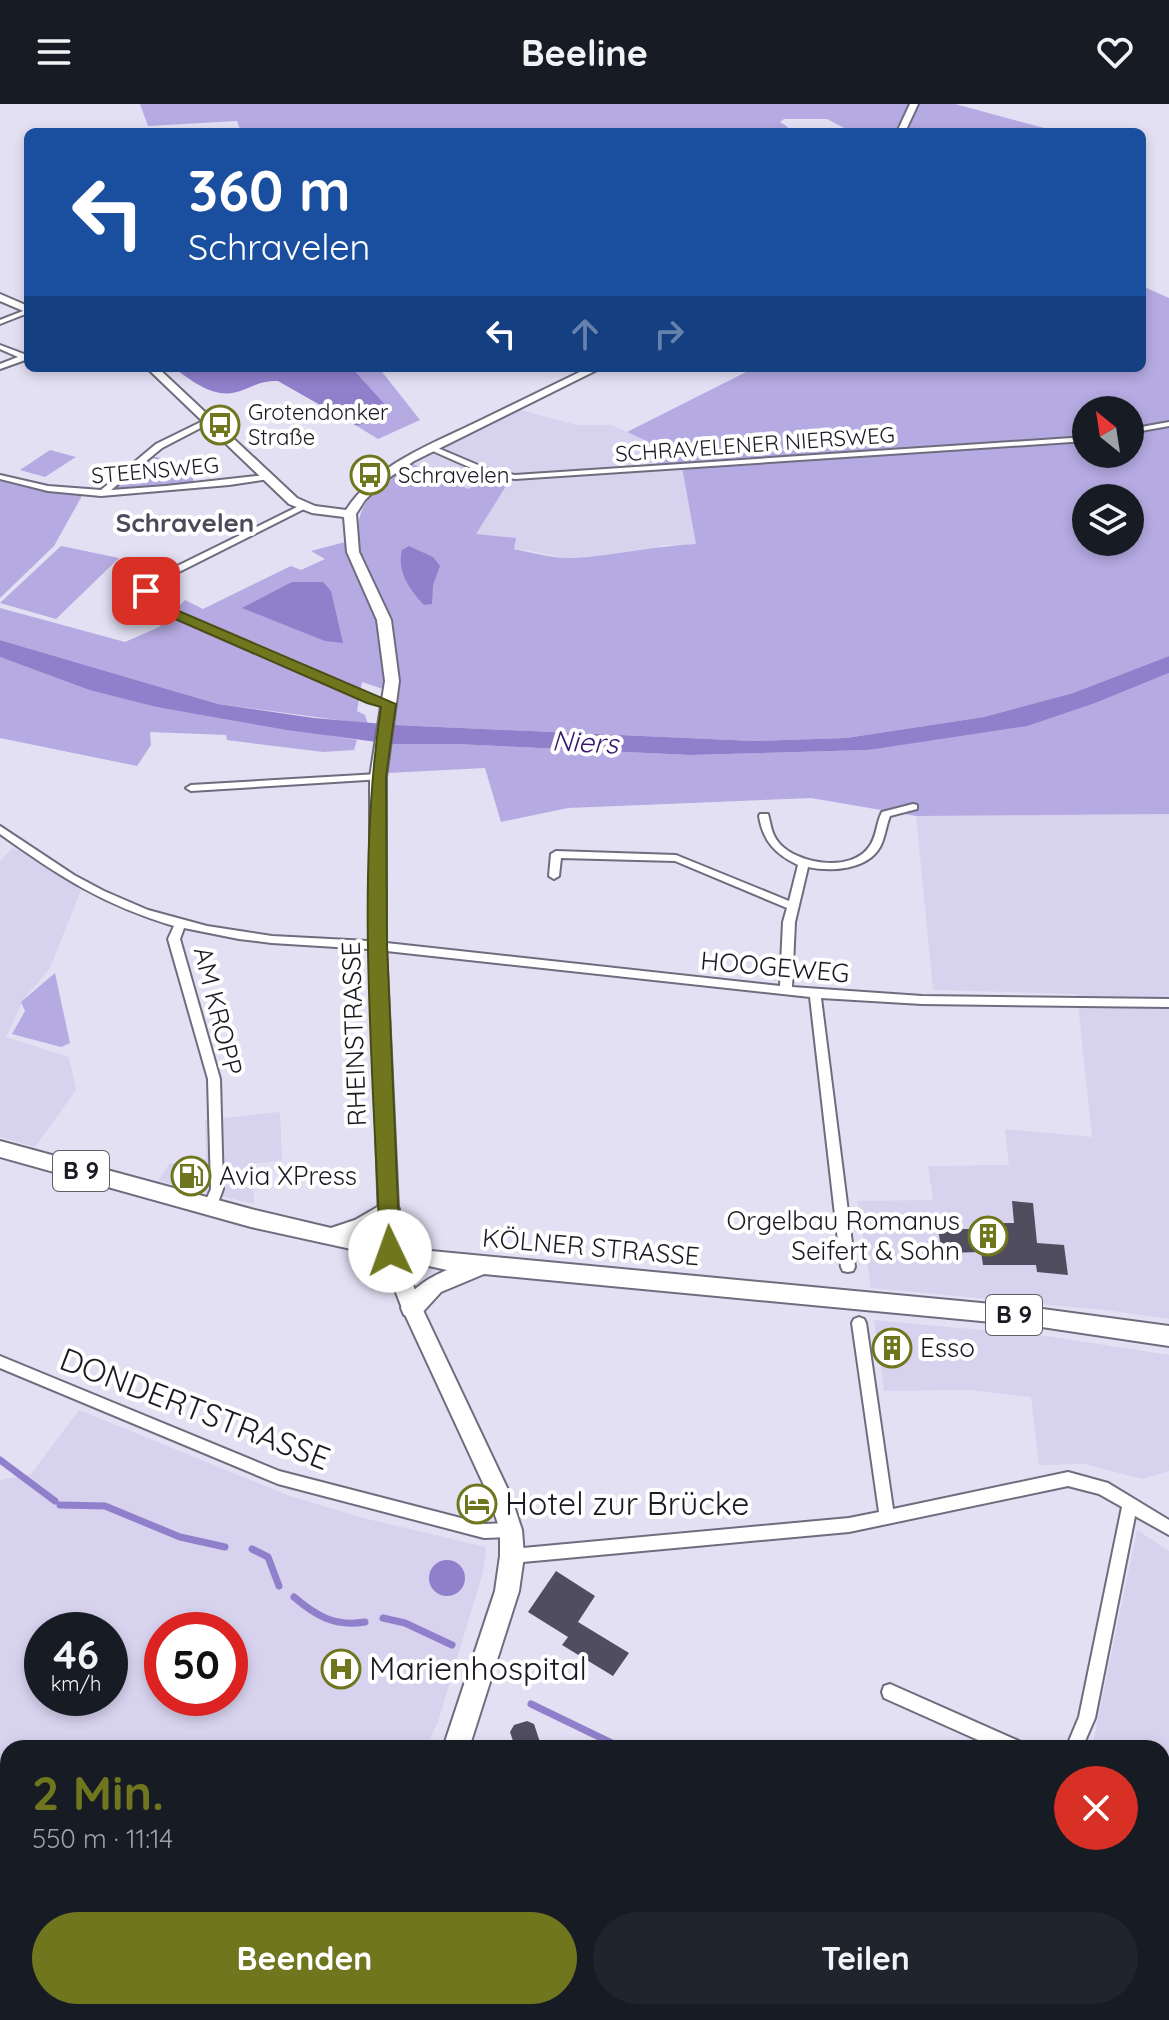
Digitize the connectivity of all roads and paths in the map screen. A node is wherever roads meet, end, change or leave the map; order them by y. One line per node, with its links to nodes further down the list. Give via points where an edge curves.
1 (914, 104): 2 (main road)
2 (903, 128)
3 (0, 297): 4 (main road)
4 (24, 308)
5 (24, 312): 6 (street)
6 (0, 322)
7 (0, 347): 9 (street)
8 (0, 355): 11 (street)
9 (24, 355)
10 (24, 357): 11 (street)
11 (14, 361): 12 (street)
12 (0, 367)
13 (156, 372): 15 (main road)
14 (588, 372): 19 (main road)
15 (207, 421): 21 (main road); 22 (street, via 159,446)
16 (1169, 424): 17 (street)
17 (1144, 428)
18 (1072, 440): 19 (street, SCHRAVELENER NIERSWEG, via 515,477 490,473)
19 (430, 448): 24 (main road, via 380,478)
20 (0, 477): 22 (street, STEENSWEG, via 60,492)
21 (266, 477): 22 (street, STEENSWEG); 23 (main road)
22 (101, 494)
23 (304, 507): 24 (main road); 25 (street, via 162,577 146,596 155,605)
24 (350, 514): 25 (main road, via 349,541 388,636)
25 (388, 710): 26 (main road, RHEINSTRASSE)
26 (378, 777): 27 (street); 35 (main road, RHEINSTRASSE)
27 (191, 788)
28 (913, 807): 31 (street, via 886,814 878,842 860,858 831,865)
29 (764, 816): 31 (street, via 770,841)
30 (0, 829): 34 (street, HOOGEWEG, via 92,890)
31 (804, 863): 33 (street)
32 (554, 876): 33 (street, via 556,854 676,858)
33 (792, 906): 36 (street)
34 (180, 923): 35 (street, HOOGEWEG, via 254,936); 40 (street, AM KROPP, via 174,939 214,1079 217,1189)
35 (378, 946): 36 (street, HOOGEWEG); 41 (main road, RHEINSTRASSE)
36 (786, 991): 37 (street, HOOGEWEG)
37 (815, 994): 38 (street, HOOGEWEG); 45 (street)
38 (1169, 1003)
39 (0, 1149): 40 (main road, B 9)
40 (210, 1207): 42 (main road, B 9)
41 (388, 1209): 42 (main road, via 363,1226); 43 (main road, RHEINSTRASSE)
42 (331, 1237): 43 (main road, B 9)
43 (390, 1251): 44 (main road, KÖLNER STRASSE / B 9); 46 (main road, RHEINSTRASSE)
44 (483, 1265): 46 (main road, via 433,1286); 48 (main road, KÖLNER STRASSE / B 9, via 1035,1317)
45 (848, 1267)
46 (412, 1308): 53 (main road, RHEINSTRASSE)
47 (859, 1323): 51 (street)
48 (1169, 1336)
49 (0, 1362): 53 (street, DONDERTSTRASSE, via 278,1477 484,1531)
50 (1130, 1504): 51 (street, via 1103,1488 1068,1479); 52 (street); 58 (street, via 1087,1718)
51 (887, 1517): 54 (street, via 849,1525)
52 (1169, 1528)
53 (511, 1530): 54 (main road, RHEINSTRASSE)
54 (512, 1556): 56 (main road, RHEINSTRASSE, via 507,1591)
55 (890, 1692): 57 (street)
56 (459, 1740)
57 (997, 1740)
58 (1077, 1740)

